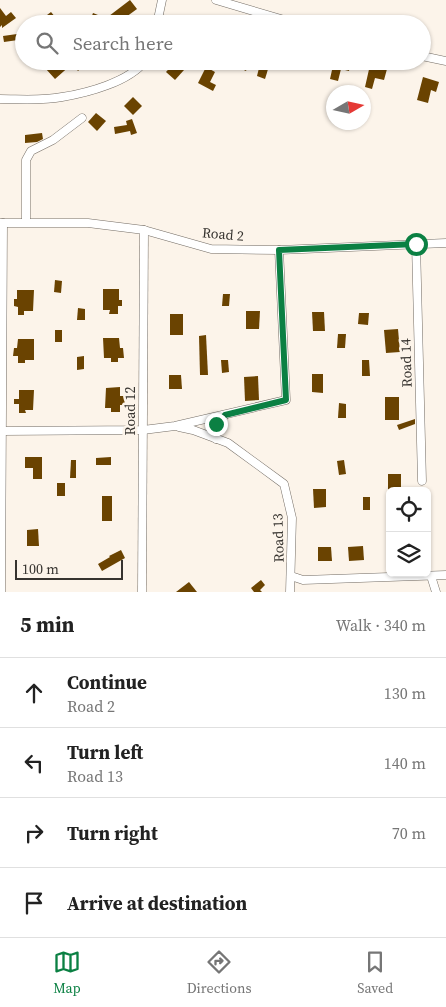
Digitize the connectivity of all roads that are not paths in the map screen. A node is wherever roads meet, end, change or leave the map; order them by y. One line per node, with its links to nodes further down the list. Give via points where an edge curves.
1 (162, 0): 3 (street)
2 (216, 0): 4 (street)
3 (159, 15)
4 (267, 15)
5 (431, 58): 6 (street)
6 (446, 61)
7 (137, 70): 8 (street, via 92,90 60,98)
8 (0, 99)
9 (82, 118): 10 (street, via 28,154)
10 (26, 222): 11 (street, Road 2); 12 (street, Road 2, via 88,223)
11 (1, 223): 16 (street)
12 (144, 230): 15 (street, Road 2, via 211,249); 19 (street, Road 12)
13 (446, 243): 14 (street, Road 2)
14 (416, 244): 15 (street, Road 2); 22 (street, Road 14)
15 (279, 250): 17 (street, via 286,400)
16 (1, 362): 20 (street)
17 (225, 415): 18 (street); 21 (street, via 216,424)
18 (175, 426): 19 (street); 21 (street)
19 (143, 430): 20 (street); 28 (street, Road 12)
20 (2, 431): 27 (street)
21 (216, 439): 24 (street, Road 13, via 228,443 284,484 292,518)
22 (422, 482)
23 (446, 575): 25 (street)
24 (291, 576): 26 (street, via 303,580); 29 (street, Road 13)
25 (431, 576): 30 (street)
26 (399, 577)
27 (1, 592)
28 (142, 592)
29 (290, 592)
30 (436, 592)

